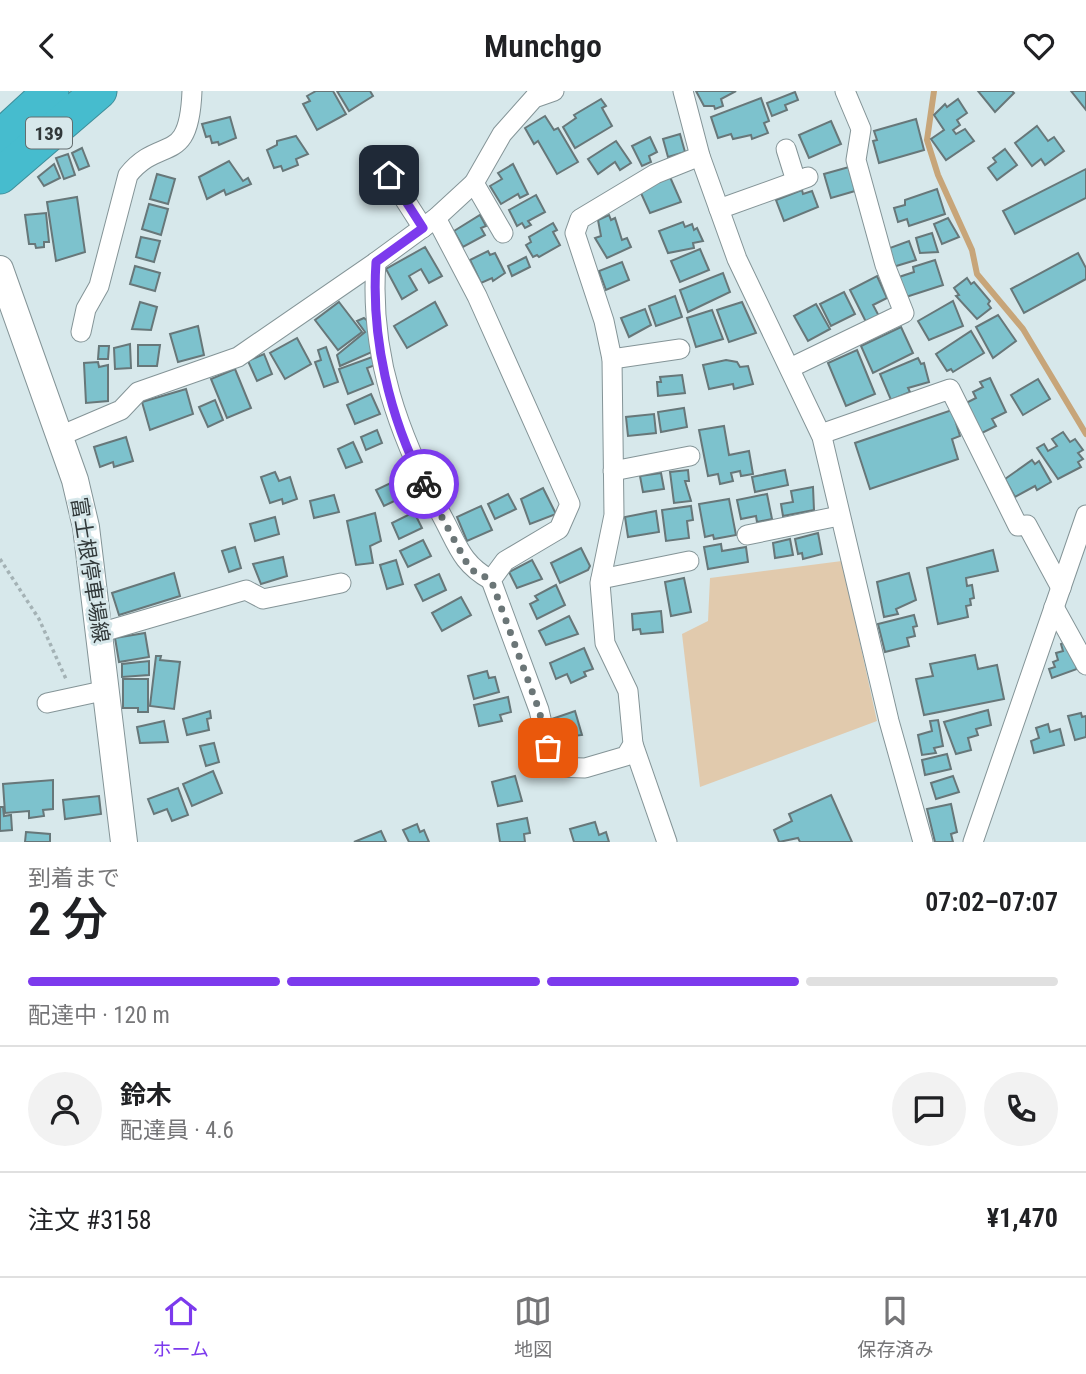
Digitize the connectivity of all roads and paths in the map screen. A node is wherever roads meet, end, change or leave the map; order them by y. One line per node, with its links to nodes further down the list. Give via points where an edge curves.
1 (51, 91): 8 (highway, 139)
2 (99, 91): 12 (highway, 139)
3 (192, 91): 19 (street, via 191,120 184,137 128,175 99,286 86,309)
4 (554, 91): 7 (street)
5 (683, 91): 10 (street)
6 (845, 91): 22 (street, via 861,129 856,160 885,265 904,313)
7 (532, 95): 13 (street, via 502,134)
8 (0, 138)
9 (786, 149): 14 (street, via 802,179)
10 (700, 156): 14 (street); 21 (street, via 655,174 580,219 575,233)
11 (389, 175): 15 (street)
12 (0, 176)
13 (474, 183): 15 (street); 16 (street)
14 (719, 209): 22 (street, via 737,259)
15 (430, 223): 17 (street); 33 (street, via 477,296 570,505 559,529 505,561)
16 (503, 233)
17 (376, 262): 24 (street, via 237,357 138,392 121,410); 33 (street, via 379,349 412,462 470,569)
18 (0, 269): 24 (main road, 富士根停車場線)
19 (81, 332)
20 (680, 349): 21 (street)
21 (612, 359): 26 (street)
22 (790, 368): 23 (street)
23 (821, 434): 27 (street); 35 (street, via 950,389 1018,526 1027,525)
24 (61, 436): 36 (main road, 富士根停車場線, via 86,527)
25 (690, 456): 26 (street)
26 (613, 471): 32 (street, via 614,515)
27 (839, 516): 29 (street); 44 (street)
28 (1086, 516): 35 (street)
29 (747, 535)
30 (0, 559): 39 (path, via 39,619)
31 (689, 561): 32 (street)
32 (601, 579): 41 (street, via 605,643 628,691)
33 (491, 580): 41 (street, via 539,710 552,767 585,768 626,756)
34 (341, 583): 36 (street, via 263,599 246,590)
35 (1058, 597): 37 (street); 45 (street)
36 (100, 633): 38 (main road, 富士根停車場線)
37 (1086, 665)
38 (107, 690): 39 (street); 42 (main road, 富士根停車場線)
39 (74, 695): 40 (street)
40 (47, 703)
41 (633, 744): 43 (street)
42 (124, 842)
43 (667, 842)
44 (923, 842)
45 (974, 842)

